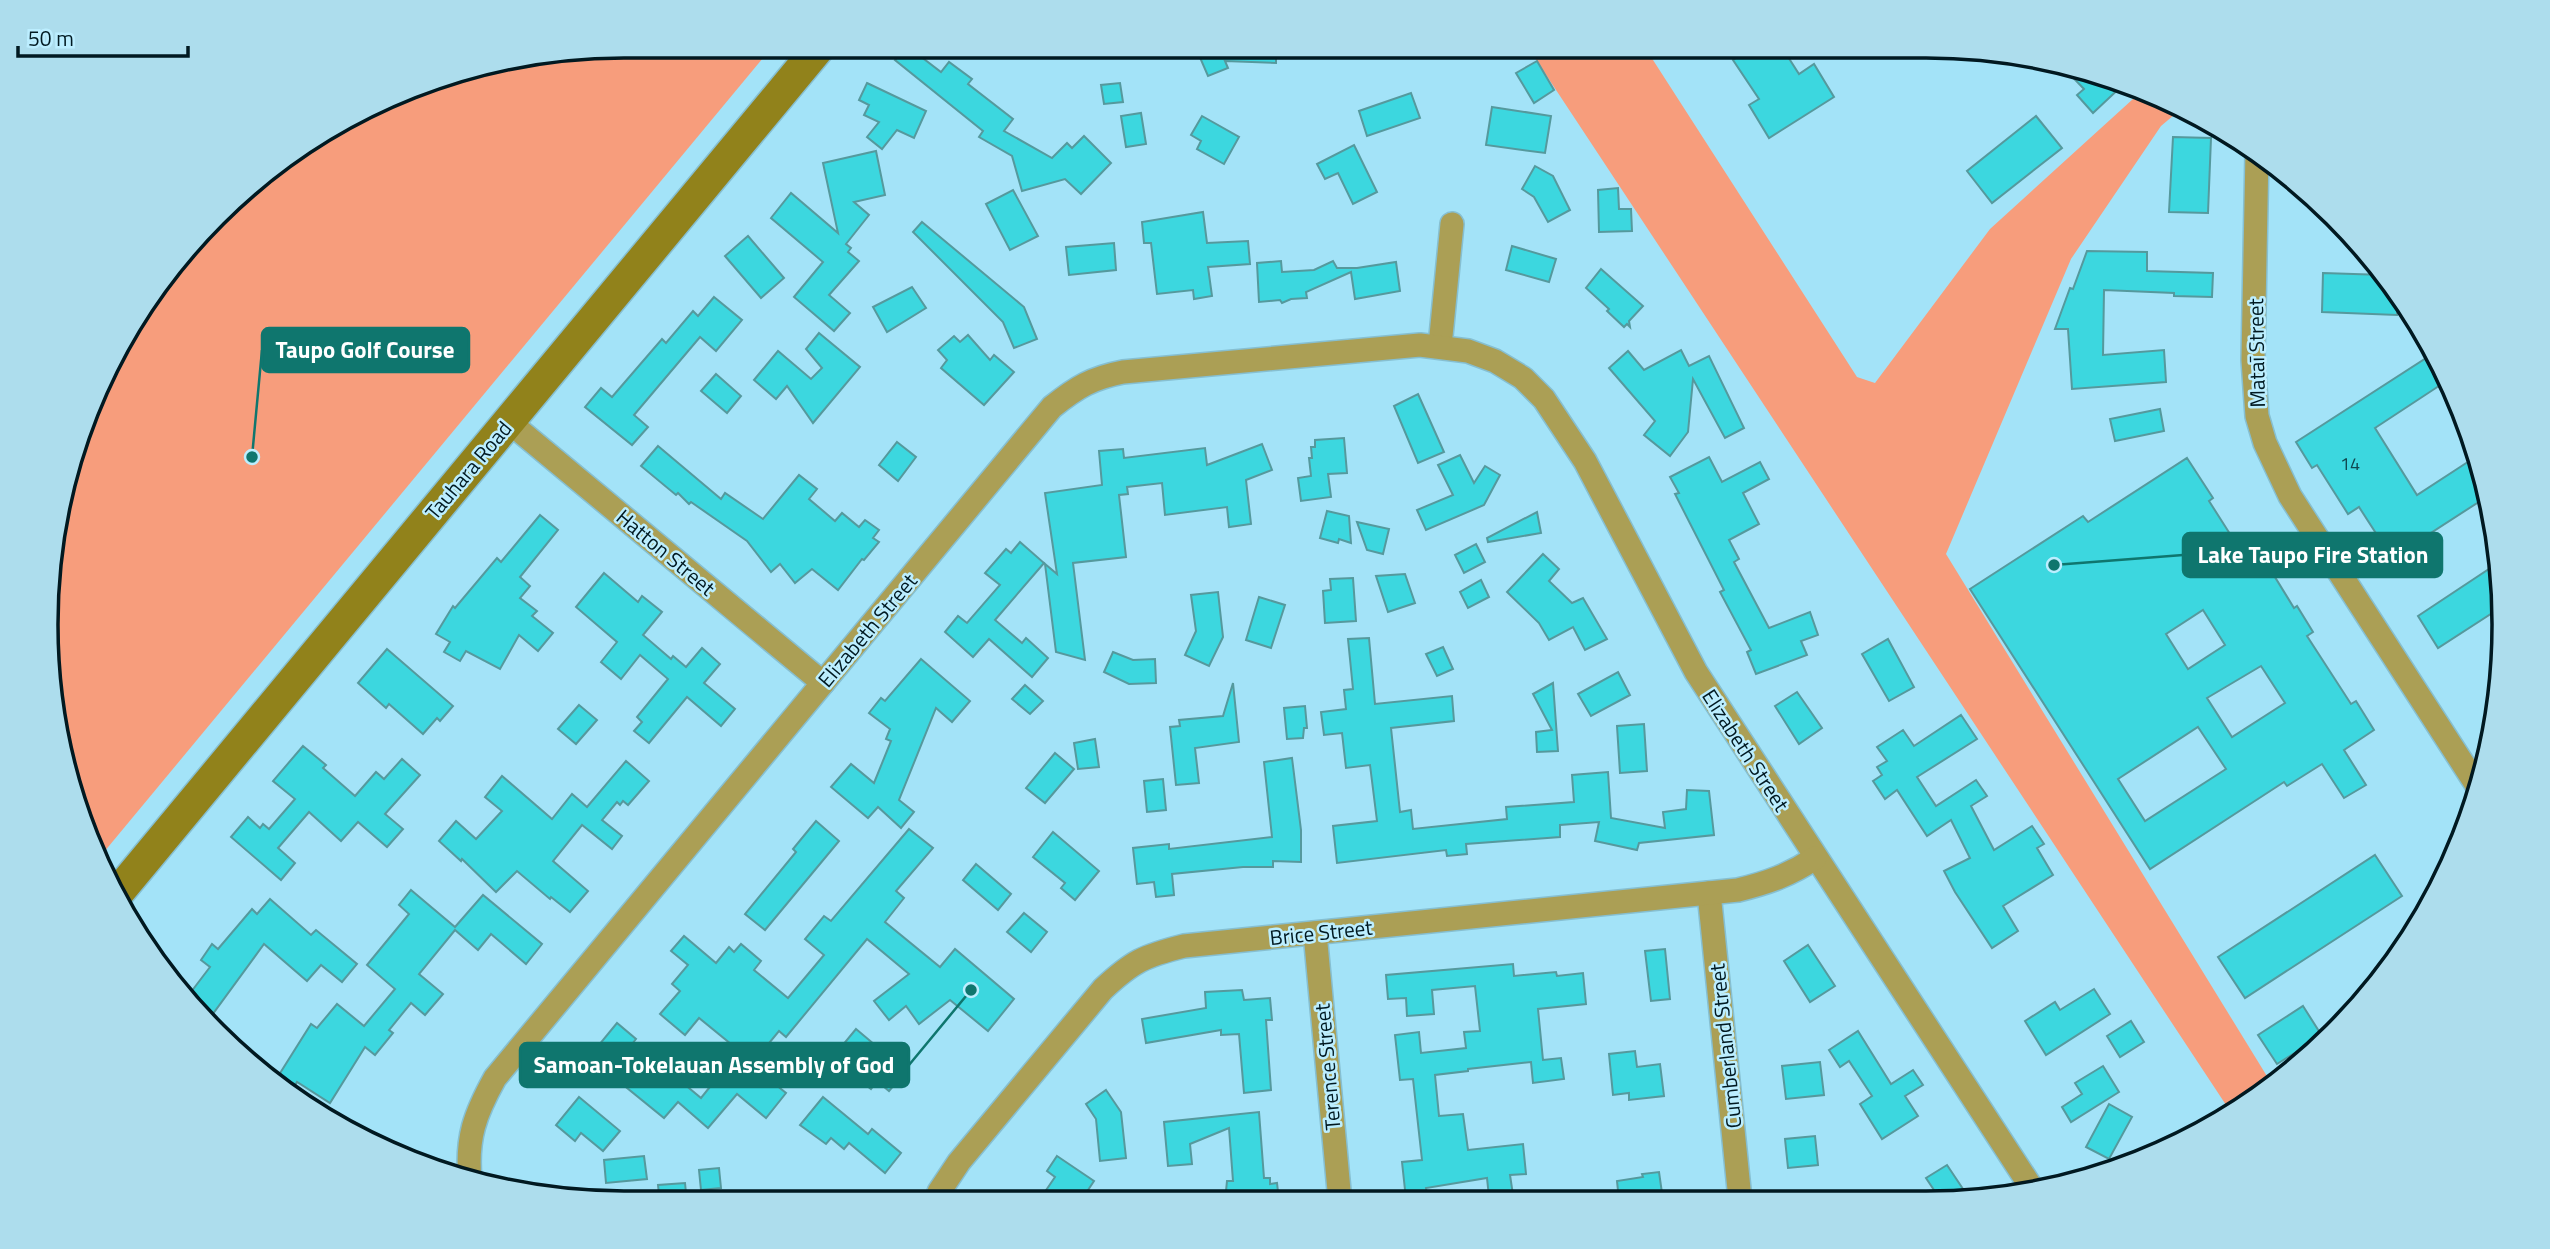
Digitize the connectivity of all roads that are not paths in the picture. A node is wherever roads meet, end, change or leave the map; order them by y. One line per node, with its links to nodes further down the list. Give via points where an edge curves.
1 (810, 58): 5 (main road, Tauhara Road)
2 (2258, 166): 7 (street, Mataī Street, via 2253,360 2257,416 2265,443 2290,496)
3 (1452, 224): 4 (street)
4 (1440, 346): 6 (street, Elizabeth Street, via 1123,372 1097,377 1074,389 1052,407); 8 (street, Elizabeth Street, via 1495,361 1544,398 1585,461 1696,672)
5 (508, 421): 6 (street, Hatton Street); 9 (main road, Tauhara Road)
6 (823, 683): 12 (street, Elizabeth Street, via 495,1078 470,1132)
7 (2471, 777)
8 (1815, 858): 10 (street, Brice Street, via 1770,882); 13 (street, Elizabeth Street)
9 (123, 887)
10 (1709, 894): 11 (street, Brice Street); 16 (street, Cumberland Street)
11 (1315, 933): 14 (street, Brice Street, via 1184,946 1129,965 1103,989); 15 (street, Terence Street)
12 (469, 1169)
13 (2026, 1182)
14 (940, 1191)
15 (1339, 1191)
16 (1739, 1191)

